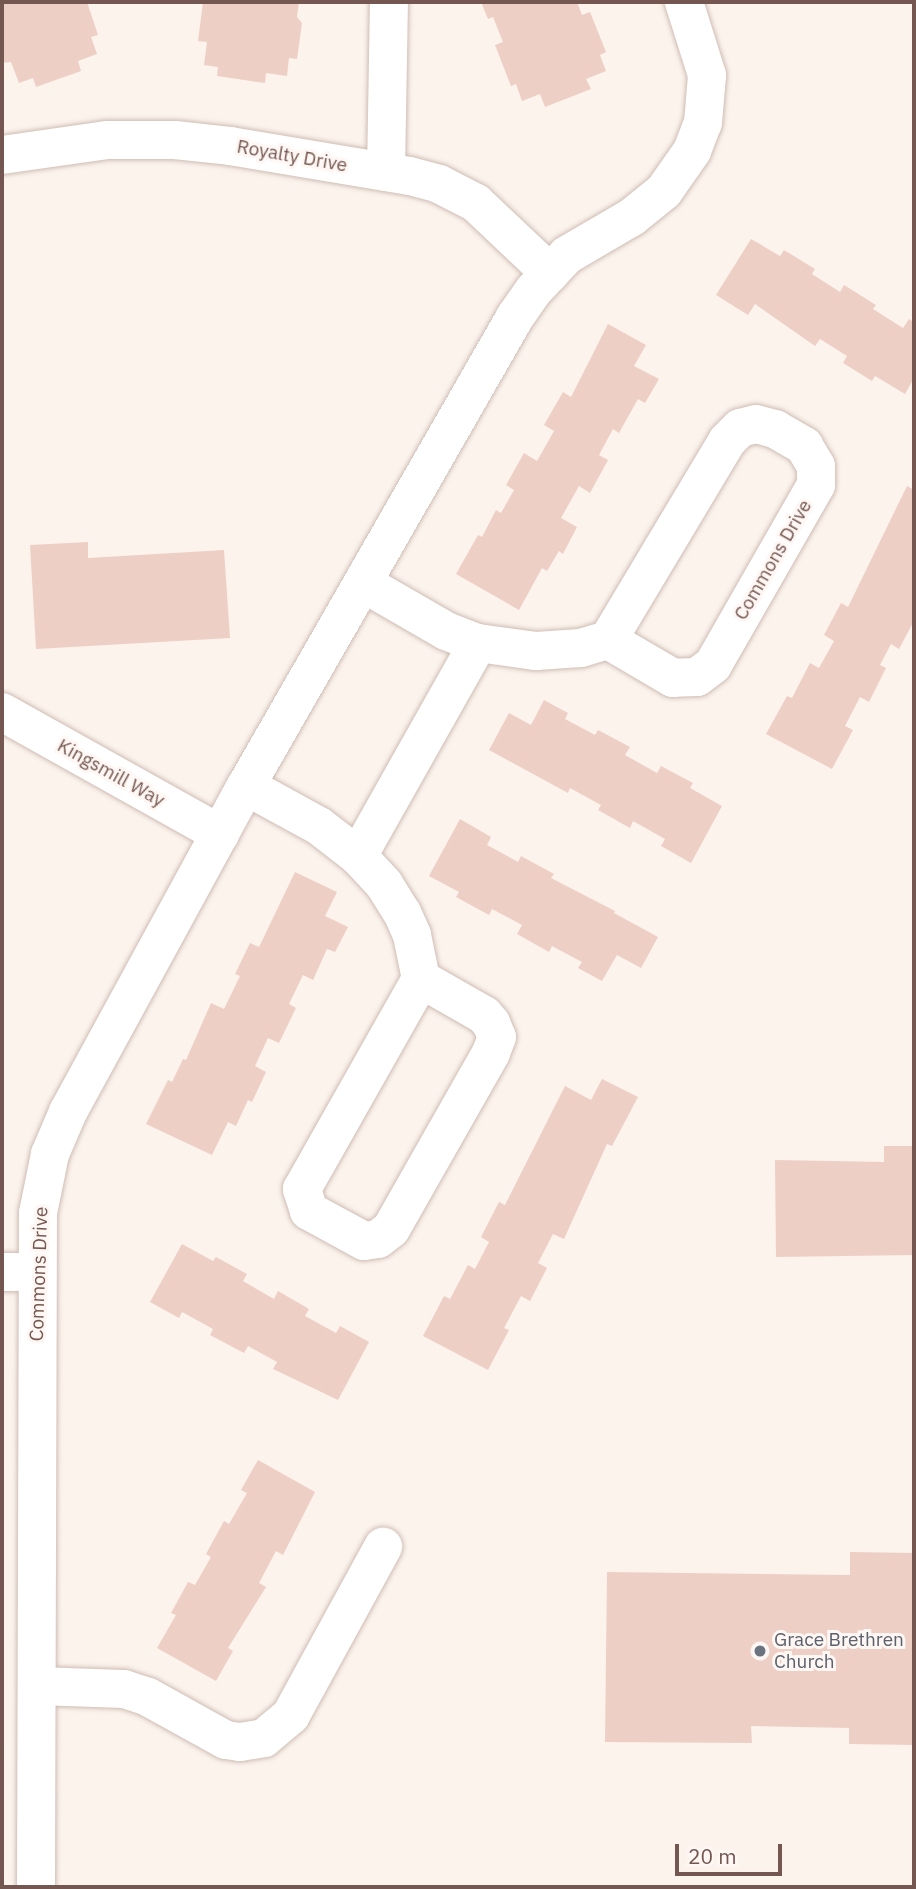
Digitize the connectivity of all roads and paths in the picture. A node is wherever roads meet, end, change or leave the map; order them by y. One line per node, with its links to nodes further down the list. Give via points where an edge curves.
1 (389, 2): 4 (street)
2 (684, 2): 5 (street, Commons Drive, via 705,64 706,104 692,151 656,198 574,250)
3 (2, 155): 4 (street, Royalty Drive, via 108,140 175,140)
4 (386, 172): 5 (street, Royalty Drive, via 439,184 476,203)
5 (551, 273): 6 (street, Commons Drive, via 515,317)
6 (363, 583): 8 (street, via 446,631); 10 (street, Commons Drive)
7 (608, 640): 7 (street, Commons Drive, via 678,679 697,677 713,665 816,485 816,466 804,446 765,425 746,426 733,433); 8 (street, via 581,648 536,651)
8 (478, 642): 12 (street)
9 (2, 712): 11 (street, Kingsmill Way)
10 (246, 786): 11 (street, Commons Drive); 12 (street, via 319,826)
11 (220, 834): 14 (street, Commons Drive, via 68,1112 51,1154)
12 (358, 856): 13 (street, via 384,884 401,913 412,935)
13 (421, 979): 13 (street, via 302,1189 309,1211 364,1241 378,1239 391,1229 496,1037 484,1015)
14 (20, 1272): 16 (street, Commons Drive)
15 (383, 1547): 16 (street, via 291,1715 264,1738 226,1740 148,1697 124,1689)
16 (37, 1686): 17 (street, Commons Drive)
17 (36, 1887)

